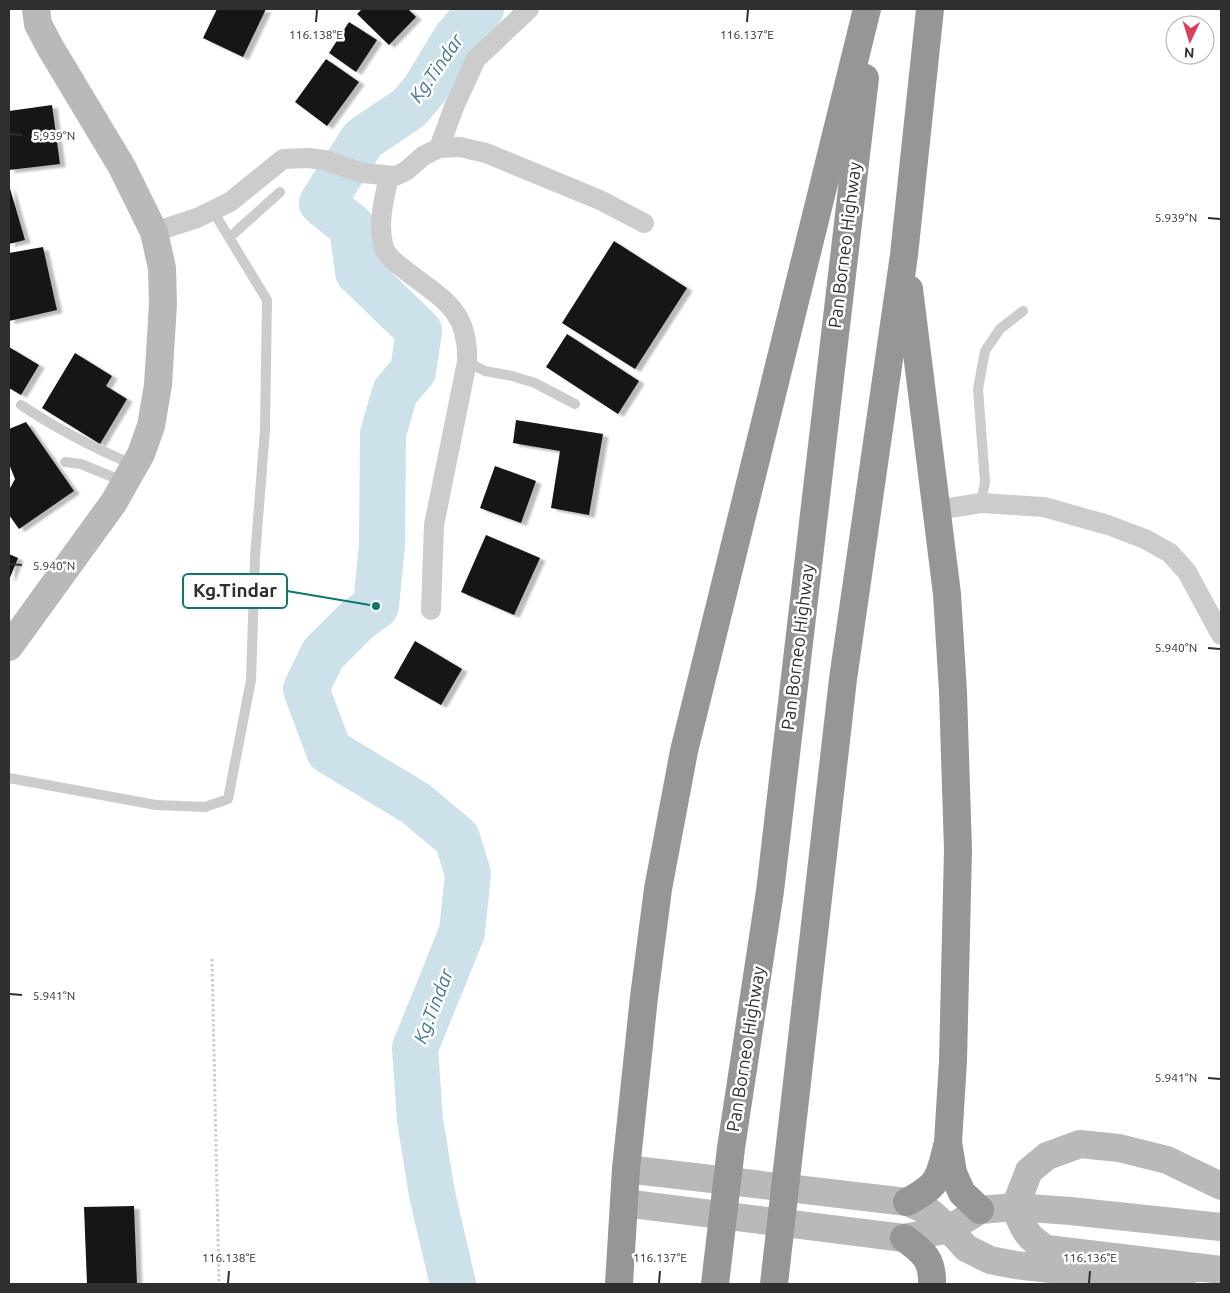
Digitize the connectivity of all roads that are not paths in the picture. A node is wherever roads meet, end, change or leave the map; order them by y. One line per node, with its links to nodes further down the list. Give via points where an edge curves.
1 (36, 9): 11 (main road, via 38,24 50,47 122,167)
2 (529, 9): 6 (street, via 476,59)
3 (867, 9): 27 (highway, via 684,751 658,889)
4 (873, 9): 38 (highway, Pan Borneo Highway, via 770,890 731,1148)
5 (930, 9): 13 (highway)
6 (439, 148): 7 (street, via 423,156 406,171); 10 (street, via 460,147 486,153 600,200)
7 (389, 176): 9 (street, via 362,173 325,160 283,159 230,202); 15 (street, via 381,220 384,250 455,311 465,330)
8 (280, 192): 12 (lane)
9 (213, 211): 11 (street); 12 (lane)
10 (644, 222)
11 (154, 232): 19 (main road, via 163,286 158,385 151,426)
12 (230, 236): 25 (lane, via 267,300 265,430 254,557 251,680 228,799 205,807 156,805)
13 (904, 255): 21 (highway); 39 (highway, via 843,679)
14 (1023, 311): 20 (lane, via 1000,329 984,351 978,389 985,482)
15 (467, 362): 16 (lane, via 484,371 535,383); 22 (street, via 434,525)
16 (575, 404)
17 (22, 405): 19 (lane)
18 (65, 462): 19 (lane)
19 (130, 474): 24 (main road, via 114,502)
20 (981, 503): 21 (street); 23 (street, via 1044,507 1145,539 1170,553 1186,572)
21 (937, 510): 26 (highway, via 948,604 958,850)
22 (431, 610)
23 (1221, 635)
24 (9, 647)
25 (9, 778)
26 (948, 1142): 29 (highway, via 940,1175 933,1185); 32 (highway, via 953,1173 962,1192)
27 (626, 1169): 29 (main road); 30 (highway)
28 (1221, 1186): 31 (main road, via 1167,1160 1119,1148 1080,1144 1048,1156 1029,1170)
29 (906, 1202): 34 (main road, via 930,1212)
30 (624, 1203): 35 (main road); 37 (highway)
31 (1015, 1207): 32 (main road); 33 (main road); 36 (main road, via 1023,1230 1034,1242 1048,1249)
32 (980, 1210): 34 (main road)
33 (1221, 1227)
34 (950, 1229): 35 (main road); 41 (main road, via 966,1248 990,1260 1015,1266)
35 (904, 1238): 40 (highway, via 930,1262)
36 (1221, 1270)
37 (619, 1284)
38 (715, 1284)
39 (774, 1284)
40 (932, 1284)
41 (1182, 1284)

